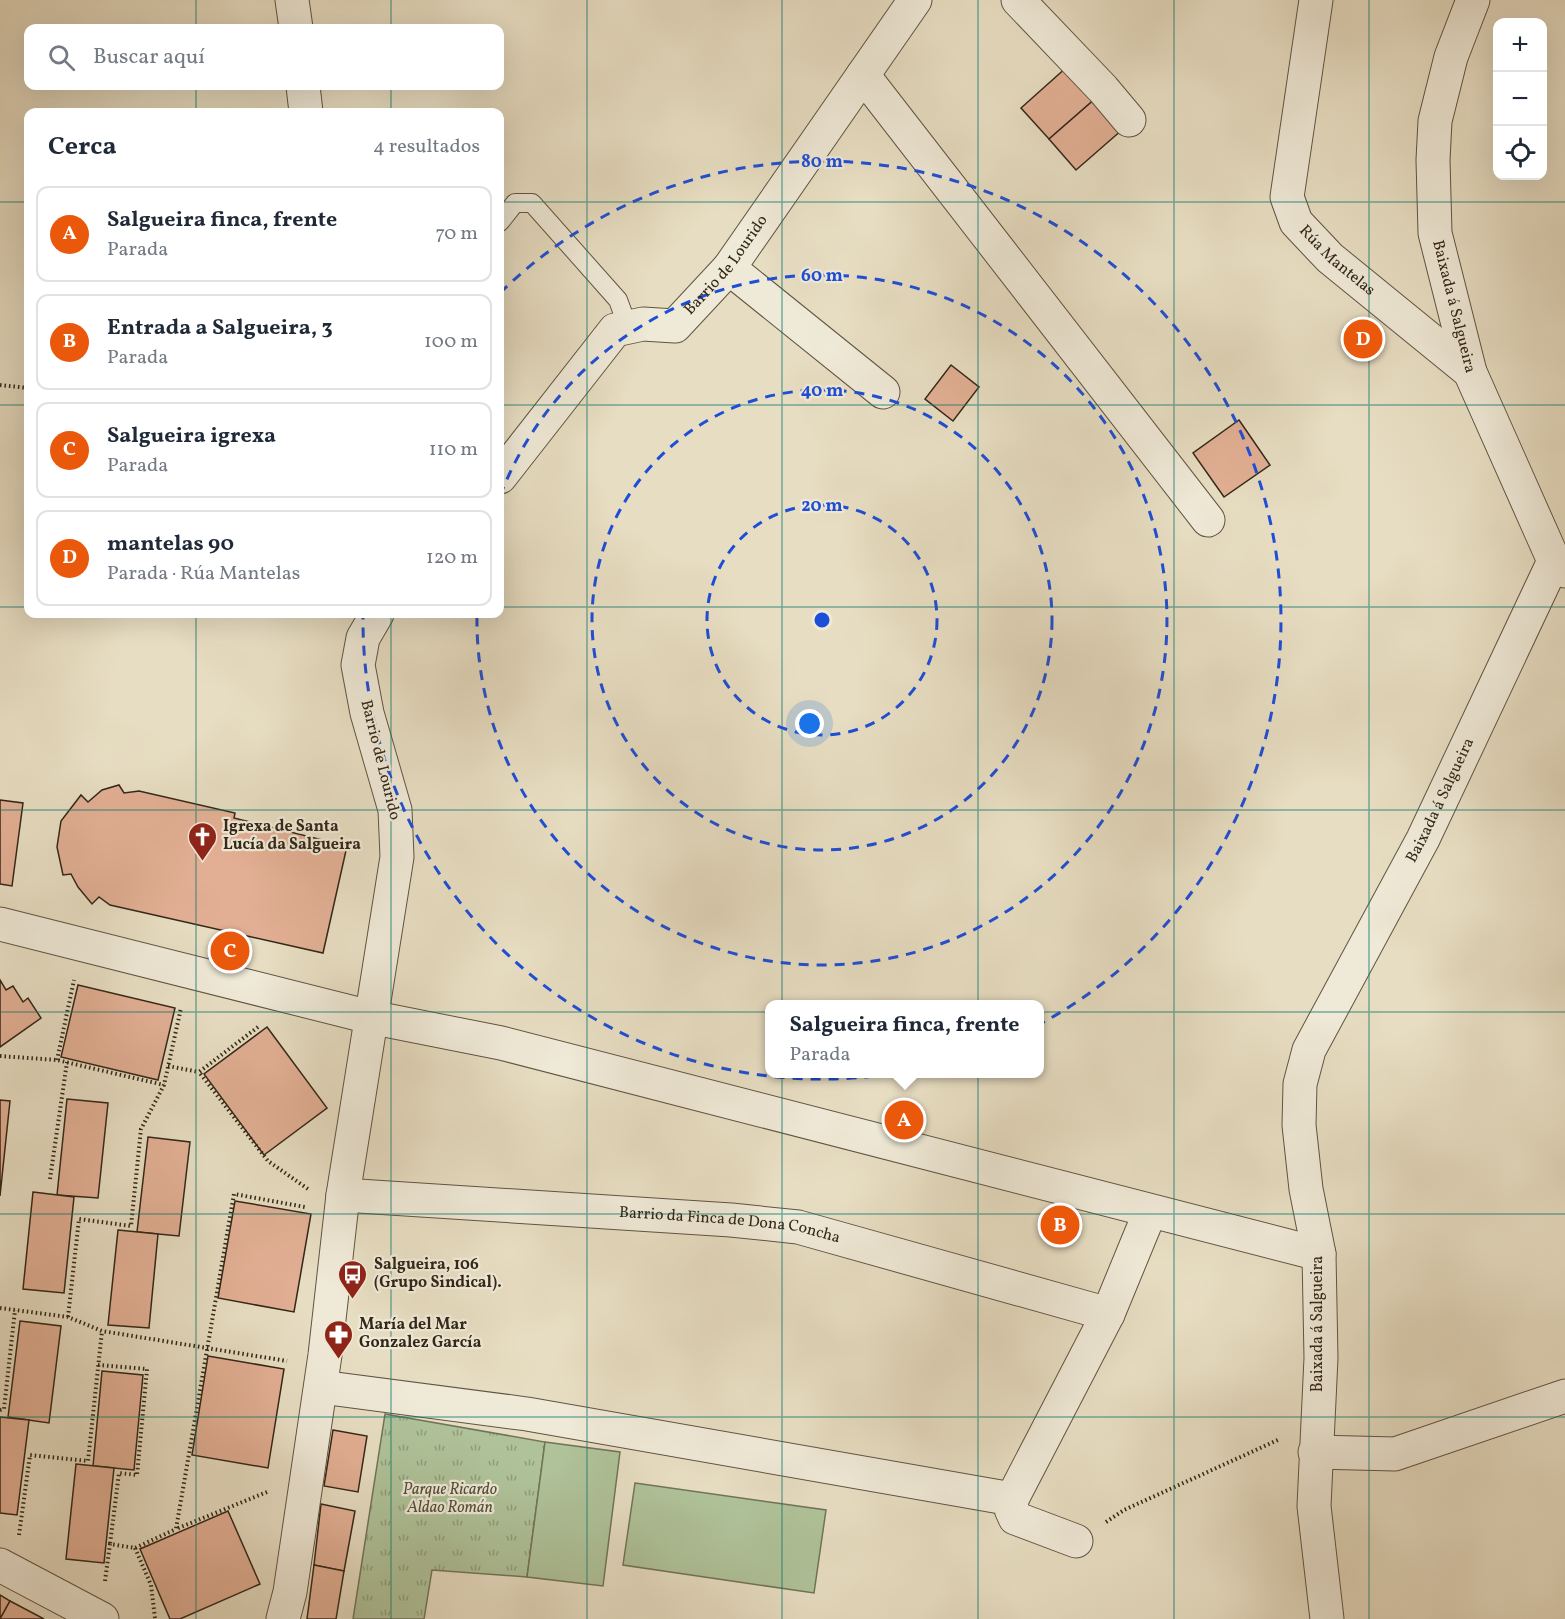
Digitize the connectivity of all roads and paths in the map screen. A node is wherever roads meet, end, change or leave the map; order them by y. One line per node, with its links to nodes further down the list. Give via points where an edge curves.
1 (292, 0): 6 (street)
2 (915, 0): 7 (street, Barrio de Lourido)
3 (1018, 0): 10 (street)
4 (1316, 0): 14 (street, Rúa Mantelas, via 1287,197 1296,222 1330,258)
5 (1473, 0): 14 (street, Baixada á Salgueira, via 1451,57 1435,121 1433,160 1436,233)
6 (295, 24)
7 (863, 75): 12 (street, Barrio de Lourido); 19 (street)
8 (303, 90): 9 (street)
9 (306, 108)
10 (1129, 120)
11 (504, 217): 13 (lane, via 515,203 532,203 618,300)
12 (729, 268): 13 (street, Barrio de Lourido, via 675,326); 17 (street)
13 (628, 327): 18 (street, via 615,330)
14 (1470, 372): 20 (street, Baixada á Salgueira)
15 (0, 385): 16 (path)
16 (24, 388)
17 (883, 392)
18 (504, 472)
19 (1208, 520)
20 (1559, 566): 38 (street, Baixada á Salgueira, via 1423,839 1310,1050 1300,1084 1299,1125)
21 (375, 618): 25 (street, Barrio de Lourido, via 363,638 358,665 367,713 395,810 397,857)
22 (0, 924): 25 (street)
23 (74, 977): 28 (path)
24 (182, 1004): 30 (path)
25 (370, 1017): 35 (street, Barrio de Lourido); 37 (street, via 501,1043)
26 (266, 1021): 31 (path)
27 (0, 1056): 28 (path)
28 (57, 1060): 29 (path)
29 (67, 1062): 32 (path); 33 (path)
30 (168, 1066): 31 (path); 32 (path)
31 (199, 1072): 34 (path, via 268,1161)
32 (164, 1085): 42 (path, via 141,1129 131,1226 79,1219)
33 (50, 1179)
34 (311, 1190)
35 (343, 1195): 41 (street, Barrio da Finca de Dona Concha, via 798,1227); 49 (street, Barrio de Lourido)
36 (307, 1208): 44 (path, via 234,1194)
37 (1150, 1212): 38 (street); 41 (street)
38 (1319, 1254): 52 (street, Baixada á Salgueira, via 1322,1358)
39 (0, 1308): 40 (path)
40 (15, 1310): 42 (path); 48 (path)
41 (1108, 1314): 54 (street)
42 (68, 1317): 43 (path)
43 (102, 1331): 44 (path); 46 (path)
44 (207, 1347): 45 (path); 55 (path)
45 (291, 1362)
46 (98, 1365): 57 (path, via 147,1369 137,1475 119,1473); 59 (path, via 88,1461 30,1455)
47 (0, 1367): 48 (path)
48 (9, 1367): 51 (path, via 4,1409)
49 (321, 1388): 54 (street, via 527,1414); 62 (street, Barrio de Lourido)
50 (1565, 1396): 52 (street, via 1395,1454)
51 (0, 1410)
52 (1316, 1443): 56 (path, via 1283,1437 1124,1510); 63 (street, Baixada á Salgueira, via 1315,1526)
53 (273, 1490): 55 (path)
54 (1012, 1499): 56 (street, via 1015,1518)
55 (176, 1529): 58 (path)
56 (1076, 1541)
57 (111, 1544): 58 (path); 60 (path)
58 (135, 1548): 61 (path, via 151,1585)
59 (9, 1553): 60 (street)
60 (103, 1604)
61 (155, 1618)
62 (283, 1619)
63 (1327, 1619)

